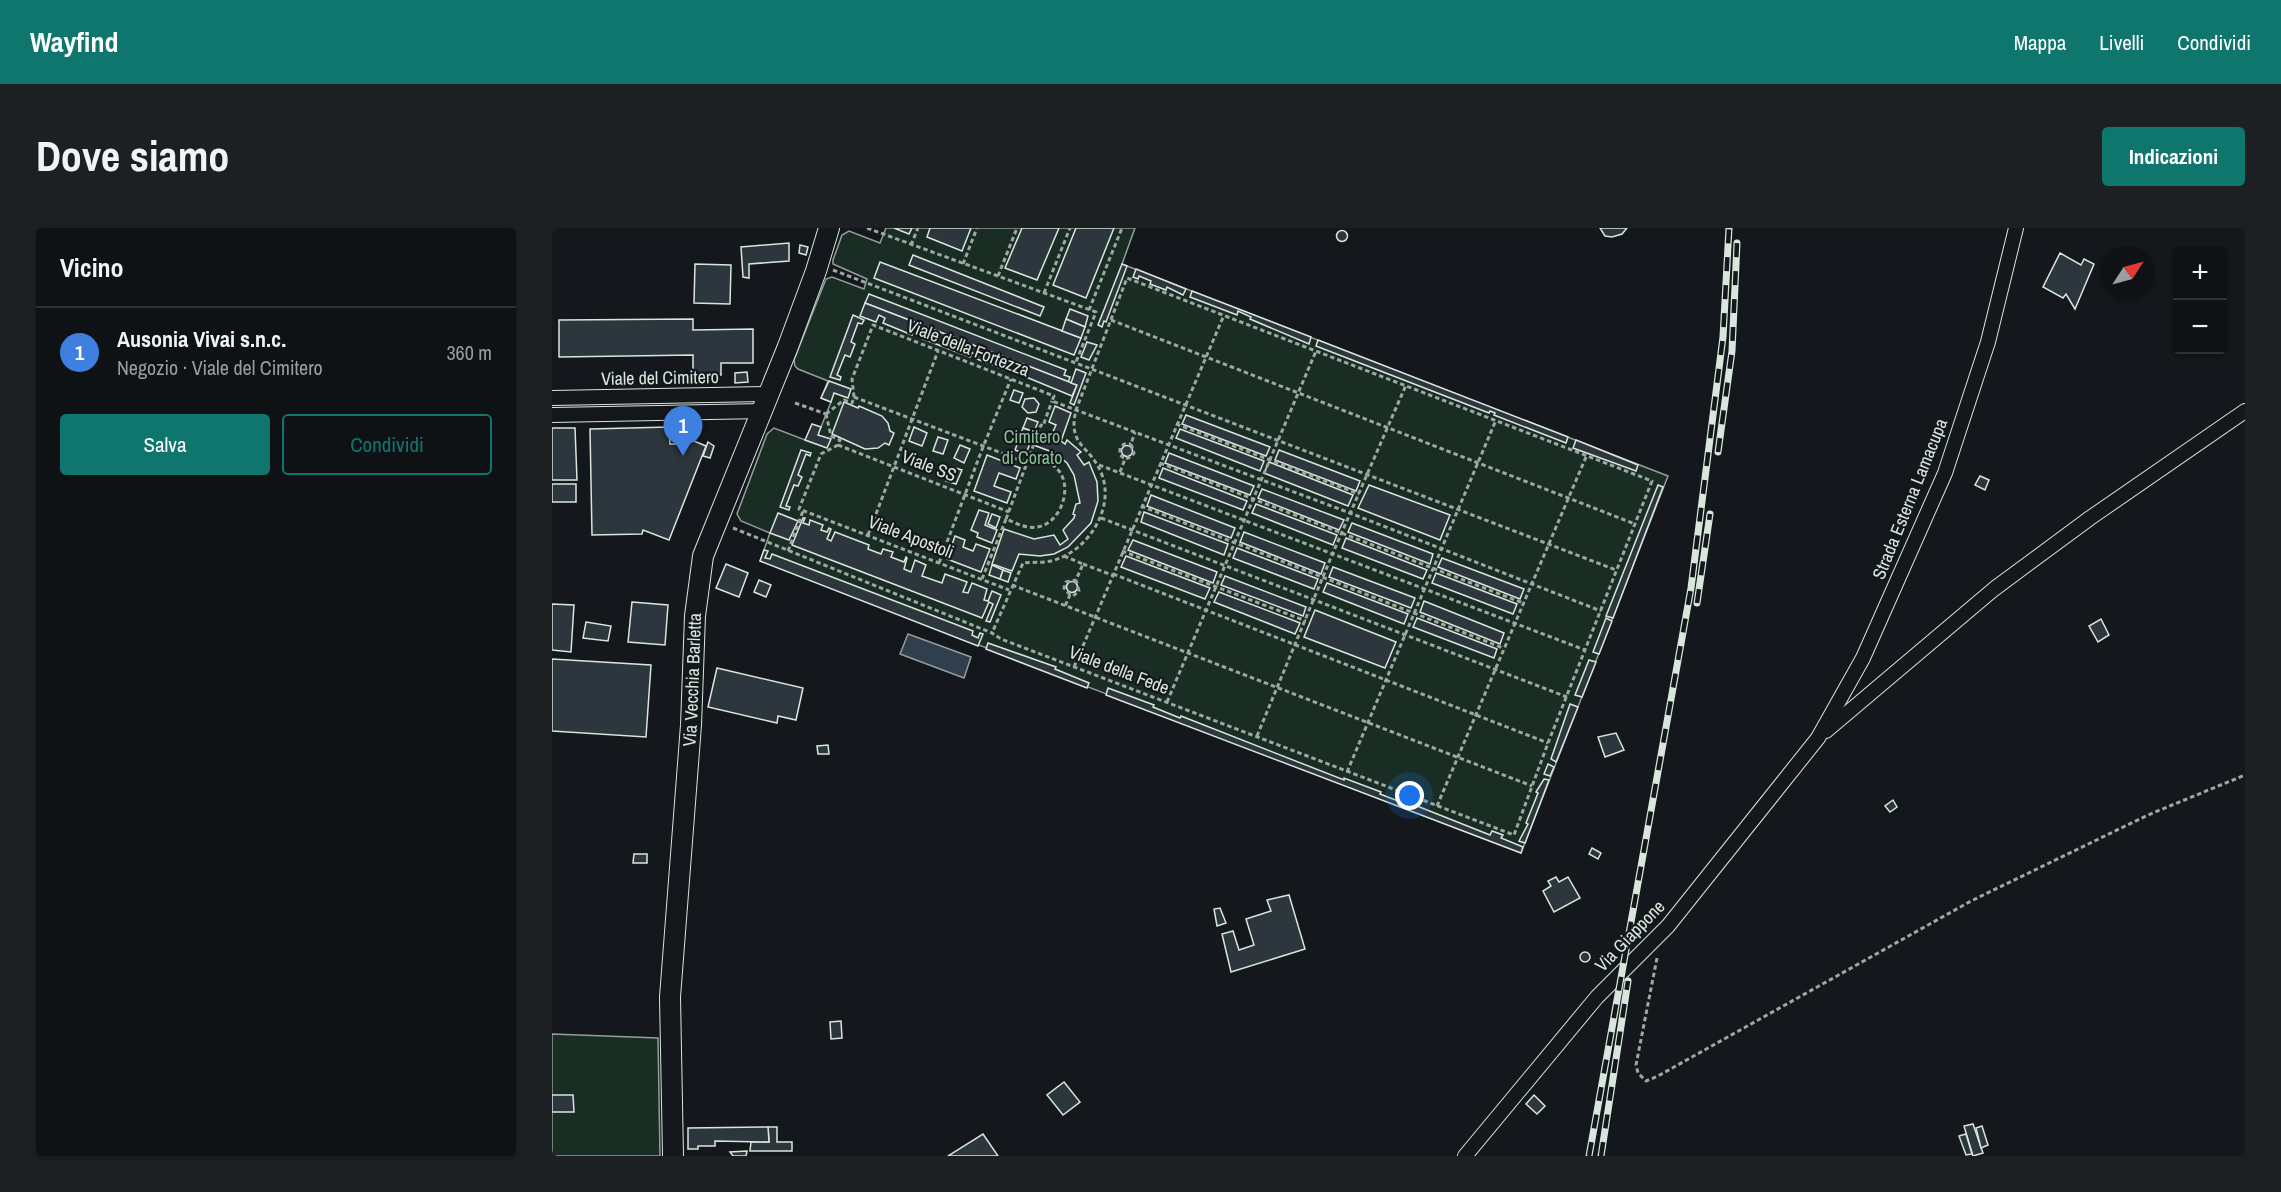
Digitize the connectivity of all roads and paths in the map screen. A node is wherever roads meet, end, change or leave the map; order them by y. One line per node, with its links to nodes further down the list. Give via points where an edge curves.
1 (829, 228): 10 (street, Via Vecchia Barletta)
2 (867, 228): 9 (path)
3 (918, 228): 9 (path)
4 (977, 228): 11 (path)
5 (1017, 228): 12 (path)
6 (1070, 228): 13 (path)
7 (1122, 228): 14 (path)
8 (2016, 228): 122 (street, Strada Esterna Lamacupa, via 1988,342 1945,473 1863,658)
9 (911, 245): 11 (path)
10 (818, 264): 20 (path); 28 (street, Via Vecchia Barletta)
11 (963, 264): 12 (path)
12 (998, 276): 13 (path)
13 (1044, 293): 14 (path)
14 (1089, 310): 20 (path, via 1096,312)
15 (1224, 315): 16 (path, via 1127,278); 18 (path); 19 (path)
16 (1111, 320): 19 (path); 21 (path)
17 (938, 351): 22 (path, Viale della Fortezza); 25 (path, Viale della Fortezza, via 873,326 852,379); 36 (path)
18 (1316, 351): 23 (path); 24 (path)
19 (1205, 358): 24 (path); 30 (path)
20 (1076, 362): 21 (path)
21 (1092, 368): 30 (path); 32 (path)
22 (1011, 379): 27 (path, Viale della Fortezza, via 1054,396); 45 (path)
23 (1406, 385): 37 (path); 39 (path)
24 (1297, 393): 39 (path); 41 (path)
25 (854, 397): 34 (path, via 852,403 844,400); 36 (path)
26 (552, 398): 28 (street, Viale del Cimitero)
27 (1052, 401): 32 (path); 46 (path)
28 (766, 403): 31 (street, Viale del Cimitero); 35 (street); 70 (street, Via Vecchia Barletta)
29 (795, 403): 34 (path)
30 (1184, 405): 38 (path); 41 (path)
31 (552, 407)
32 (1076, 410): 40 (path); 53 (path, via 1074,436)
33 (2245, 411): 122 (street, via 1994,589)
34 (826, 414): 44 (path, via 831,436 840,440)
35 (552, 415)
36 (913, 420): 45 (path); 54 (path)
37 (1496, 420): 47 (path); 52 (path)
38 (1176, 424): 43 (path); 49 (path)
39 (1387, 428): 52 (path); 56 (path)
40 (1135, 432): 42 (path); 43 (path)
41 (1277, 440): 49 (path); 56 (path)
42 (1131, 444): 48 (path, via 1134,453); 48 (path, via 1120,448)
43 (1168, 444): 51 (path); 57 (path)
44 (838, 445): 54 (path, Viale SS); 65 (path, via 821,454 799,509)
45 (982, 447): 50 (path); 60 (path)
46 (1031, 456): 50 (path); 69 (path, via 1047,460 1060,472 1066,489 1060,507 1040,527 1029,528)
47 (1586, 456): 62 (path); 72 (path, via 1652,481)
48 (1125, 459): 55 (path)
49 (1269, 460): 57 (path); 59 (path)
50 (1028, 463): 66 (path)
51 (1160, 463): 58 (path); 61 (path)
52 (1477, 463): 62 (path); 64 (path)
53 (1097, 465): 55 (path); 68 (path, via 1103,477 1105,500)
54 (894, 467): 60 (path, Viale SS); 75 (path)
55 (1120, 473): 58 (path)
56 (1368, 474): 59 (path); 64 (path)
57 (1261, 479): 61 (path); 67 (path)
58 (1151, 484): 63 (path); 71 (path)
59 (1359, 494): 67 (path)
60 (964, 495): 66 (path, Viale SS); 83 (path)
61 (1253, 499): 71 (path); 74 (path)
62 (1568, 499): 72 (path); 77 (path)
63 (1141, 506): 73 (path); 76 (path)
64 (1458, 508): 77 (path); 78 (path)
65 (803, 511): 75 (path, Viale Apostoli); 79 (path)
66 (1009, 512): 69 (path)
67 (1350, 513): 74 (path); 78 (path)
68 (1101, 518): 73 (path); 82 (path, via 1088,538)
69 (1006, 519): 90 (path)
70 (718, 521): 79 (path, Viale della Fede); 130 (street, Via Vecchia Barletta, via 703,556 695,616 691,726 670,997)
71 (1244, 521): 76 (path); 81 (path)
72 (1635, 524): 87 (path)
73 (1131, 530): 80 (path); 85 (path)
74 (1342, 533): 81 (path); 86 (path)
75 (868, 535): 83 (path, Viale Apostoli)
76 (1234, 543): 85 (path); 89 (path)
77 (1548, 544): 87 (path); 92 (path)
78 (1441, 548): 86 (path); 92 (path)
79 (788, 551): 107 (path, Viale della Fede)
80 (1122, 551): 88 (path); 94 (path)
81 (1332, 555): 89 (path); 95 (path)
82 (1064, 556): 84 (path); 93 (path, via 1023,563)
83 (939, 562): 90 (path, Viale Apostoli)
84 (1083, 564): 88 (path); 91 (path)
85 (1225, 565): 94 (path); 98 (path)
86 (1432, 568): 95 (path); 99 (path)
87 (1616, 570): 102 (path)
88 (1112, 574): 101 (path); 104 (path)
89 (1324, 578): 98 (path); 103 (path)
90 (982, 579): 96 (path, Viale Apostoli)
91 (1076, 580): 97 (path, via 1079,591); 97 (path, via 1066,582 1064,588)
92 (1532, 583): 99 (path); 102 (path)
93 (1012, 585): 96 (path); 100 (path)
94 (1216, 587): 101 (path); 105 (path)
95 (1423, 589): 103 (path); 106 (path)
96 (1010, 590): 107 (path)
97 (1070, 595): 100 (path)
98 (1315, 600): 105 (path); 108 (path)
99 (1523, 603): 106 (path)
100 (1065, 606): 104 (path)
101 (1206, 610): 109 (path); 112 (path)
102 (1600, 611): 111 (path)
103 (1413, 613): 108 (path); 110 (path)
104 (1095, 618): 112 (path); 113 (path)
105 (1306, 621): 109 (path)
106 (1514, 624): 110 (path); 111 (path)
107 (992, 633): 113 (path, Viale della Fede)
108 (1404, 635): 114 (path); 115 (path)
109 (1296, 645): 115 (path); 116 (path)
110 (1503, 648): 114 (path)
111 (1585, 650): 117 (path)
112 (1187, 654): 116 (path); 118 (path)
113 (1074, 667): 118 (path, Viale della Fede)
114 (1494, 668): 117 (path); 119 (path)
115 (1385, 679): 119 (path); 120 (path)
116 (1278, 688): 120 (path); 121 (path)
117 (1567, 697): 123 (path)
118 (1167, 702): 121 (path, Viale della Fede)
119 (1475, 714): 123 (path); 124 (path)
120 (1366, 722): 124 (path); 125 (path)
121 (1257, 736): 125 (path, Viale della Fede)
122 (1818, 738): 131 (street, Via Giappone, via 1668,926 1597,997)
123 (1548, 743): 127 (path)
124 (1457, 757): 127 (path); 128 (path)
125 (1347, 772): 128 (path, Viale della Fede)
126 (2245, 776): 129 (path, via 2148,815 1971,901 1646,1081 1636,1065)
127 (1532, 786): 128 (path, Viale della Fede, via 1514,835)
128 (1437, 806)
129 (1657, 956)
130 (673, 1156)
131 (1465, 1156)

